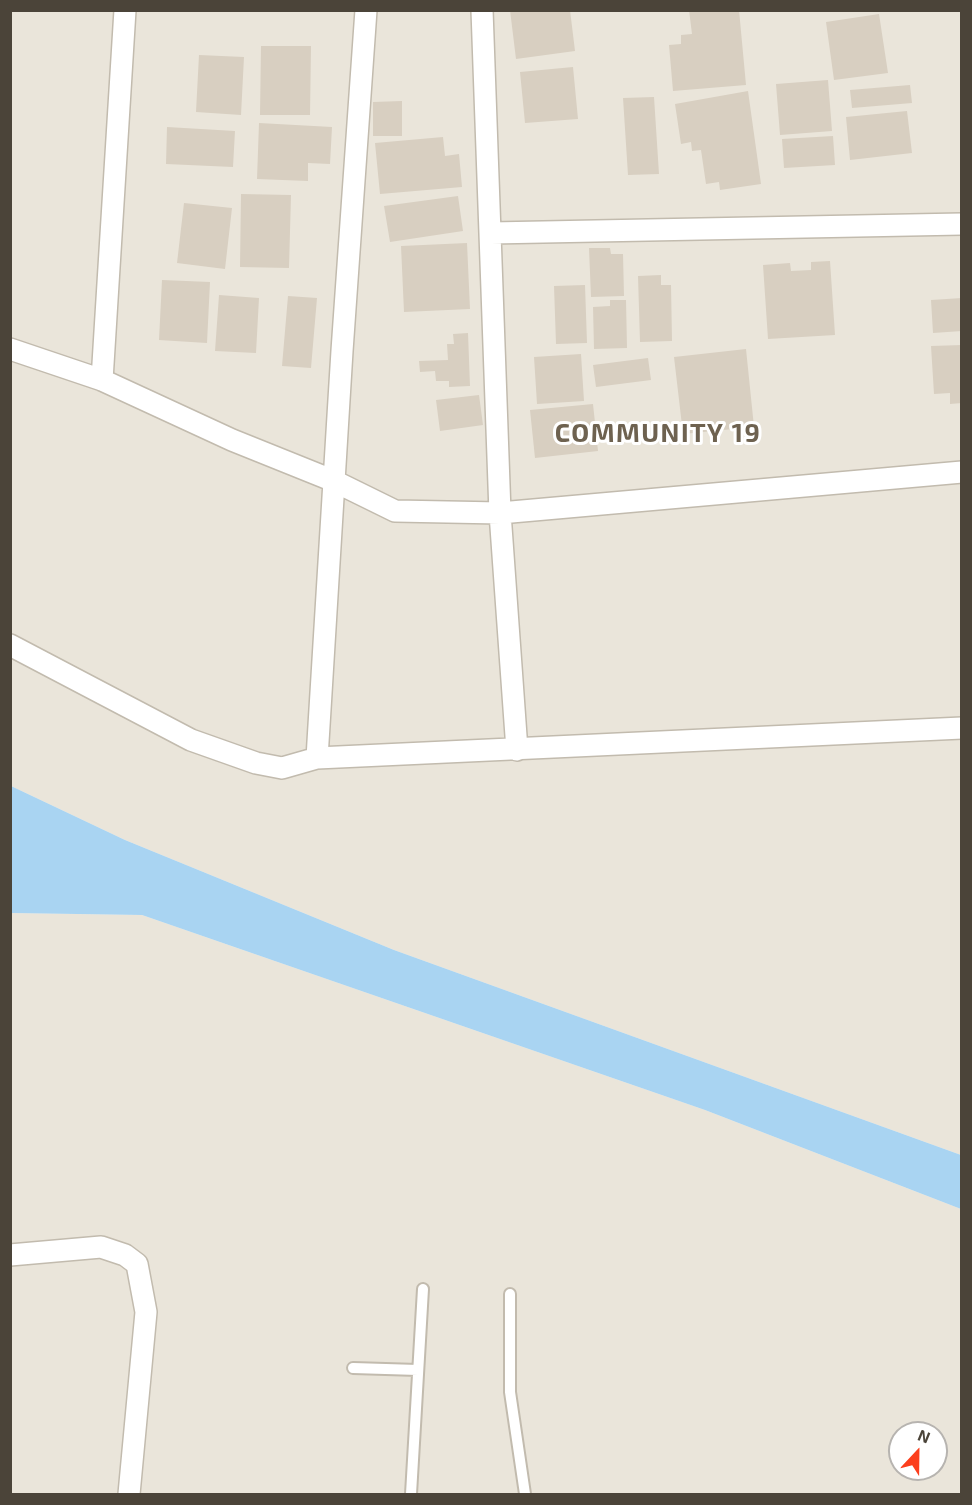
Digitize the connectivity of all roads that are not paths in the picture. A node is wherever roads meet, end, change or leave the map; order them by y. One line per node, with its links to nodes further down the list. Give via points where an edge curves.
1 (125, 10): 7 (street)
2 (366, 10): 9 (street)
3 (482, 10): 5 (street)
4 (962, 224): 5 (street)
5 (491, 233): 10 (street)
6 (10, 349): 7 (street)
7 (102, 380): 9 (street, via 232,440)
8 (962, 472): 10 (street)
9 (334, 481): 10 (street, via 395,511); 14 (street)
10 (500, 513): 13 (street)
11 (10, 645): 14 (street, via 191,740 282,768)
12 (962, 728): 13 (street)
13 (518, 750): 14 (street)
14 (317, 758)
15 (10, 1255): 20 (street, via 101,1247 125,1255 137,1264 146,1312)
16 (423, 1289): 19 (lane)
17 (510, 1294): 22 (lane, via 510,1392)
18 (353, 1368): 19 (lane)
19 (418, 1370): 21 (lane)
20 (129, 1494)
21 (411, 1494)
22 (525, 1494)

